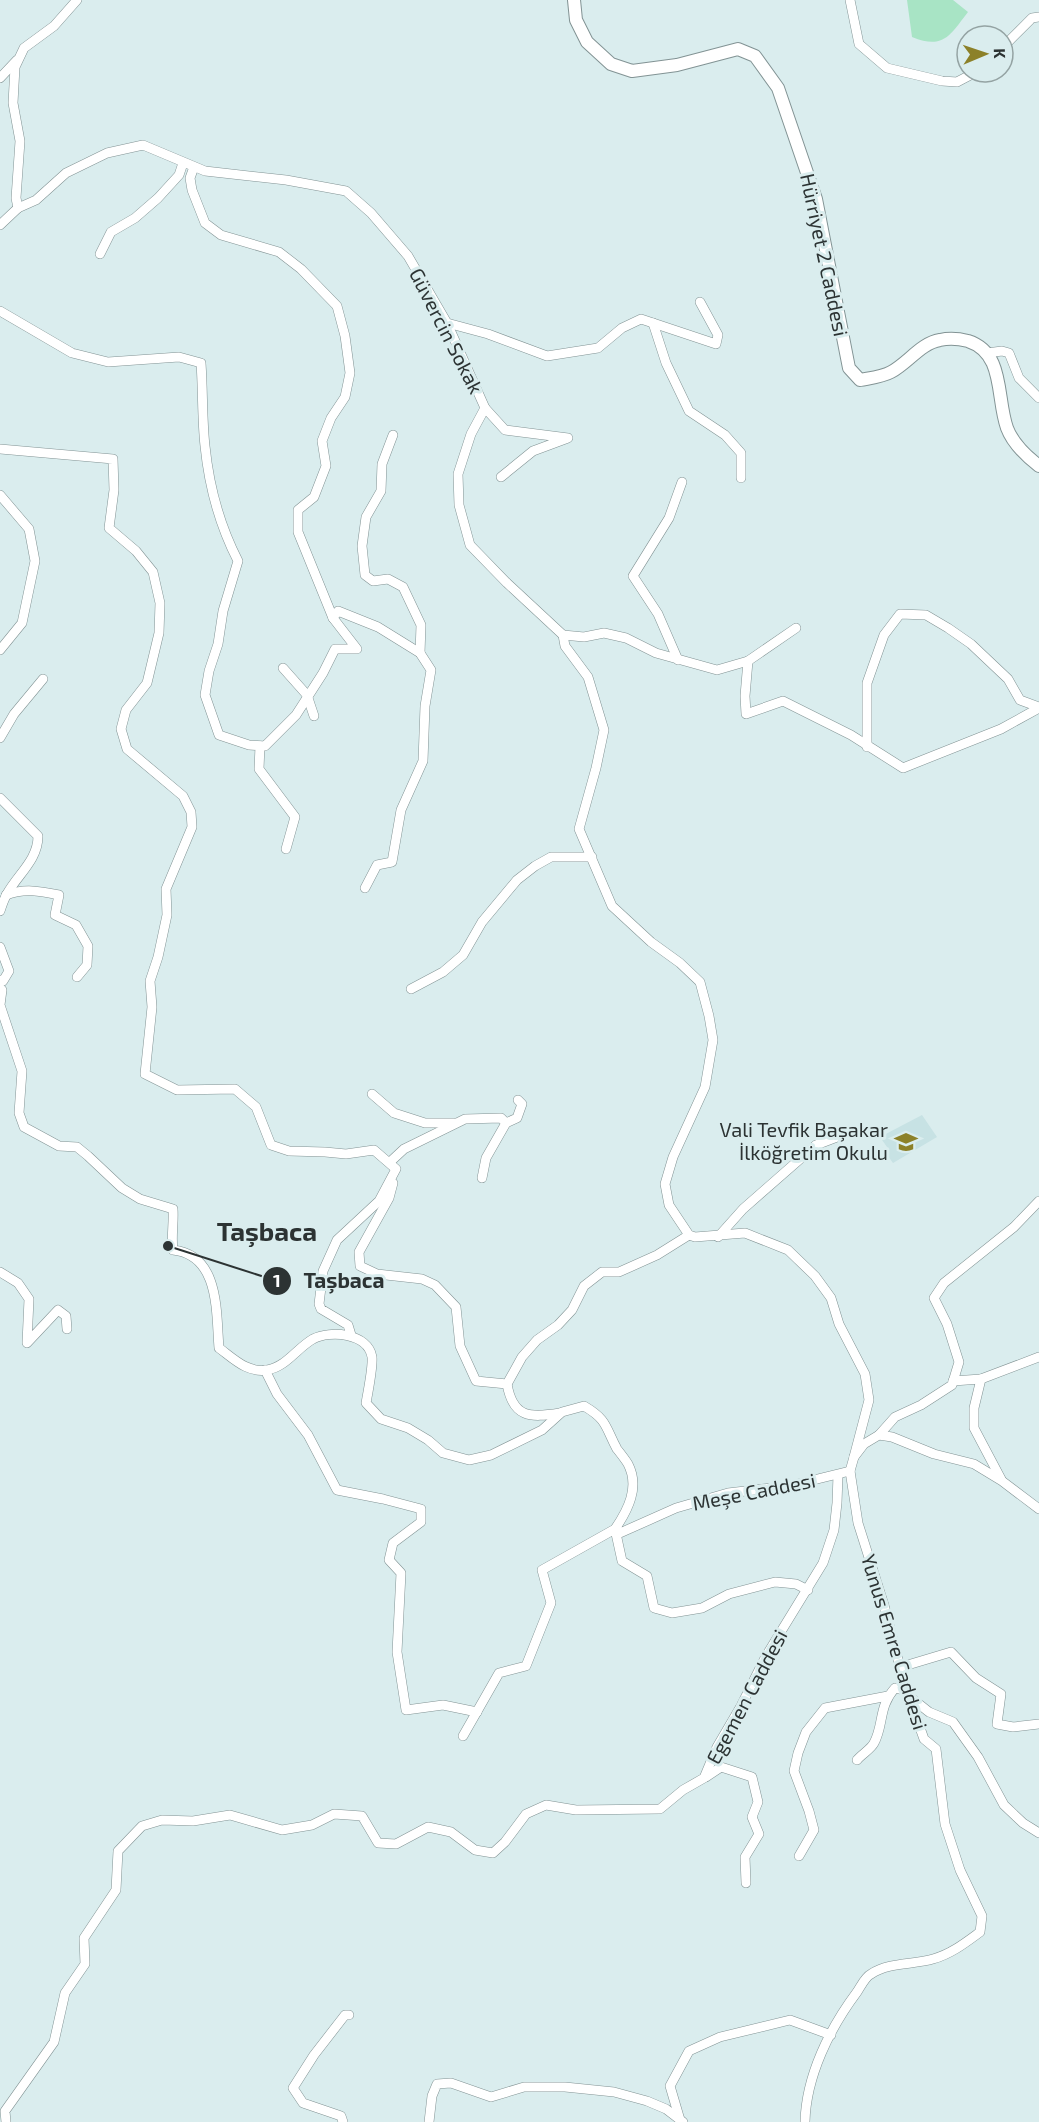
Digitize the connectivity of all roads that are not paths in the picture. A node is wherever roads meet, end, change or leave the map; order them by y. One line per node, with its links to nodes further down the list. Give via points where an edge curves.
1 (77, 0): 6 (street)
2 (574, 0): 18 (street, Hürriyet 2 Caddesi, via 576,20 587,42 611,64 632,71 677,65 738,49 755,56 778,88 816,199 849,368 860,380 890,373 941,339 963,340)
3 (850, 0): 8 (street, via 859,44 887,68)
4 (1039, 17): 5 (street, via 1032,18)
5 (1015, 34)
6 (20, 56): 7 (street); 11 (street, via 15,68 13,103 20,141)
7 (0, 78)
8 (955, 82)
9 (183, 163): 10 (street, Güvercin Sokak); 11 (street, Güvercin Sokak, via 143,145 107,153 66,173 36,200); 13 (street, via 179,175 158,198 111,232)
10 (194, 167): 16 (street, Güvercin Sokak, via 346,191 408,256); 28 (street, via 190,178 192,190 205,223 221,235 279,252 338,306 350,373 345,397 322,441 326,466 314,497 298,510 298,532)
11 (18, 208): 12 (street, Güvercin Sokak)
12 (0, 225)
13 (100, 254)
14 (700, 302): 17 (street, via 718,334 716,344)
15 (0, 311): 41 (street, via 72,353 108,362 179,357 201,363 213,493 238,561 205,695 219,735)
16 (447, 322): 17 (street, via 547,356 598,348 622,328 641,319); 20 (street, Güvercin Sokak)
17 (653, 322): 25 (street, via 666,363 689,411 725,435 741,453)
18 (987, 353): 19 (street, via 1009,353 1019,378); 23 (street, via 994,364 1013,441)
19 (1036, 394)
20 (485, 408): 24 (street, via 505,430 568,438 533,451); 30 (street, Güvercin Sokak, via 471,434 458,474 459,505 470,544)
21 (393, 435): 32 (street, via 382,464 381,491 366,517 362,546 365,575 374,580 388,579 403,587 421,625)
22 (0, 448): 59 (street, via 113,459 110,528 153,572 160,603 159,633 147,683 126,710 121,729 127,749 183,796 191,812 192,827 166,889 167,915 150,981 152,1007 145,1074 177,1090 235,1089 256,1107 271,1145 289,1151 346,1154 374,1150)
23 (1039, 466)
24 (501, 477)
25 (741, 478)
26 (682, 482): 33 (street, via 669,518 633,576 658,614)
27 (0, 495): 31 (street, via 29,529 35,561 22,623)
28 (333, 618): 32 (street, via 338,611 378,627); 37 (street, via 357,649 335,649)
29 (796, 628): 34 (street)
30 (563, 635): 33 (street, via 584,637 604,633); 45 (street, Güvercin Sokak, via 565,646 588,677 604,730 579,829)
31 (0, 650)
32 (420, 653): 46 (street, via 431,670 424,706 423,761 401,810 392,862 377,865)
33 (678, 660): 34 (street, via 717,670)
34 (748, 661): 42 (street, via 746,714 783,701)
35 (284, 668): 37 (street)
36 (43, 679): 40 (street)
37 (307, 695): 39 (street); 41 (street, via 296,715 265,746)
38 (1039, 708): 42 (street, via 1000,729 903,768); 42 (street, via 1020,700 1008,679 948,628 926,615 900,614 884,635 867,682)
39 (314, 716)
40 (0, 738)
41 (260, 746): 44 (street, via 260,769 295,817)
42 (867, 747)
43 (0, 798): 47 (street, via 38,836 38,847 29,865)
44 (286, 849)
45 (592, 857): 53 (street, via 550,857 534,866 482,922 463,955 443,972); 62 (street, Güvercin Sokak, via 612,906 700,982 709,1016 713,1040 705,1087 665,1184 669,1205)
46 (365, 888)
47 (6, 895): 48 (street); 50 (street, via 35,890 59,895 55,915 76,925 88,946 87,965)
48 (0, 911)
49 (0, 947): 51 (street, via 9,972)
50 (77, 977)
51 (0, 980)
52 (0, 988): 68 (street, via 0,1005 22,1071 19,1113 24,1127 59,1146 77,1147 122,1188 140,1199 173,1209 173,1250 184,1251 201,1263 211,1278 219,1348 244,1367)
53 (411, 989)
54 (372, 1094): 56 (street, via 394,1113 425,1124)
55 (518, 1100): 57 (street, via 522,1104 517,1118)
56 (456, 1123): 57 (street, via 501,1118); 59 (street, via 404,1149)
57 (506, 1123): 60 (street, via 486,1158)
58 (837, 1137): 63 (street, via 816,1145 742,1209)
59 (393, 1165): 66 (street, via 380,1201 338,1240 323,1271 321,1309 348,1325); 71 (street, via 389,1198 358,1252 360,1266 377,1274 435,1285 456,1307 460,1346 476,1381)
60 (482, 1178)
61 (1039, 1201): 70 (street, via 1014,1227 944,1283 933,1298 947,1324 958,1362)
62 (689, 1234): 63 (street); 71 (street, via 657,1255 619,1272 602,1272 584,1286 572,1310 522,1357)
63 (717, 1237): 74 (street, via 745,1233 788,1250 815,1275 831,1298 839,1324 865,1374 869,1400)
64 (0, 1272): 65 (street, via 18,1283 29,1299 27,1343 58,1310 66,1316)
65 (67, 1329)
66 (351, 1335): 68 (street, via 314,1338 278,1367); 72 (street, via 372,1356 366,1403 381,1419 408,1428 443,1453 469,1460 491,1455 542,1430)
67 (1039, 1357): 69 (street)
68 (265, 1370): 84 (street, via 337,1490 421,1509 421,1522 393,1543 389,1560 401,1573 397,1652 406,1710 443,1705)
69 (981, 1379): 70 (street); 77 (street, via 974,1428)
70 (953, 1381): 73 (street, via 921,1405 895,1417)
71 (507, 1384): 72 (street, via 510,1400 524,1414)
72 (562, 1412): 79 (street, via 584,1406 594,1412 607,1425 629,1466 633,1487 630,1503)
73 (879, 1435): 74 (street, via 864,1444); 77 (street, via 974,1464)
74 (854, 1457): 75 (street, Yunus Emre Caddesi)
75 (850, 1471): 76 (street, Meşe Caddesi); 81 (street, Yunus Emre Caddesi, via 858,1522)
76 (838, 1475): 79 (street, Meşe Caddesi, via 728,1493 676,1508 620,1533); 80 (street, Egemen Caddesi, via 834,1530 823,1563)
77 (1002, 1481): 78 (street)
78 (1039, 1509)
79 (615, 1529): 80 (street, via 622,1561 647,1576 654,1608 672,1613 702,1608 729,1594 776,1582); 84 (street, via 542,1570 551,1603 526,1666 499,1673)
80 (808, 1590): 88 (street, Egemen Caddesi, via 766,1656)
81 (901, 1667): 82 (street, Yunus Emre Caddesi); 85 (street, via 951,1652 976,1678 1001,1694 997,1724)
82 (908, 1694): 83 (street, via 895,1688); 89 (street, via 929,1712 952,1722 978,1757 1004,1805); 93 (street, Yunus Emre Caddesi, via 924,1739 936,1749 945,1824 960,1870 982,1916 980,1932 960,1948 933,1959 869,1974)
83 (888, 1696): 87 (street, via 874,1745); 90 (street, via 825,1708 806,1732 794,1771 814,1830)
84 (477, 1712): 86 (street)
85 (1039, 1724)
86 (463, 1736)
87 (857, 1760)
88 (704, 1778): 91 (street, via 722,1767 752,1777 758,1802 752,1817 759,1834 746,1857); 96 (street, Egemen Caddesi, via 660,1809 576,1810 546,1805 526,1814 493,1853 475,1850 452,1832 428,1827 396,1844 378,1843 362,1816 334,1814 312,1825 282,1830 230,1815 193,1821 162,1820 142,1826 118,1851 116,1890 84,1938 85,1964 64,1994 54,2042 5,2111)
89 (1039, 1833)
90 (800, 1856)
91 (746, 1882)
92 (349, 2015): 97 (street, via 345,2015 314,2055 293,2088 303,2103 341,2116)
93 (831, 2035): 94 (street, Yunus Emre Caddesi, via 814,2074); 95 (street, via 790,2020 720,2037 689,2051 670,2086)
94 (805, 2118)
95 (681, 2121): 98 (street, via 666,2109 614,2092 565,2086 524,2087 491,2097 451,2084 437,2084)
96 (6, 2122)
97 (343, 2122)
98 (429, 2122)

